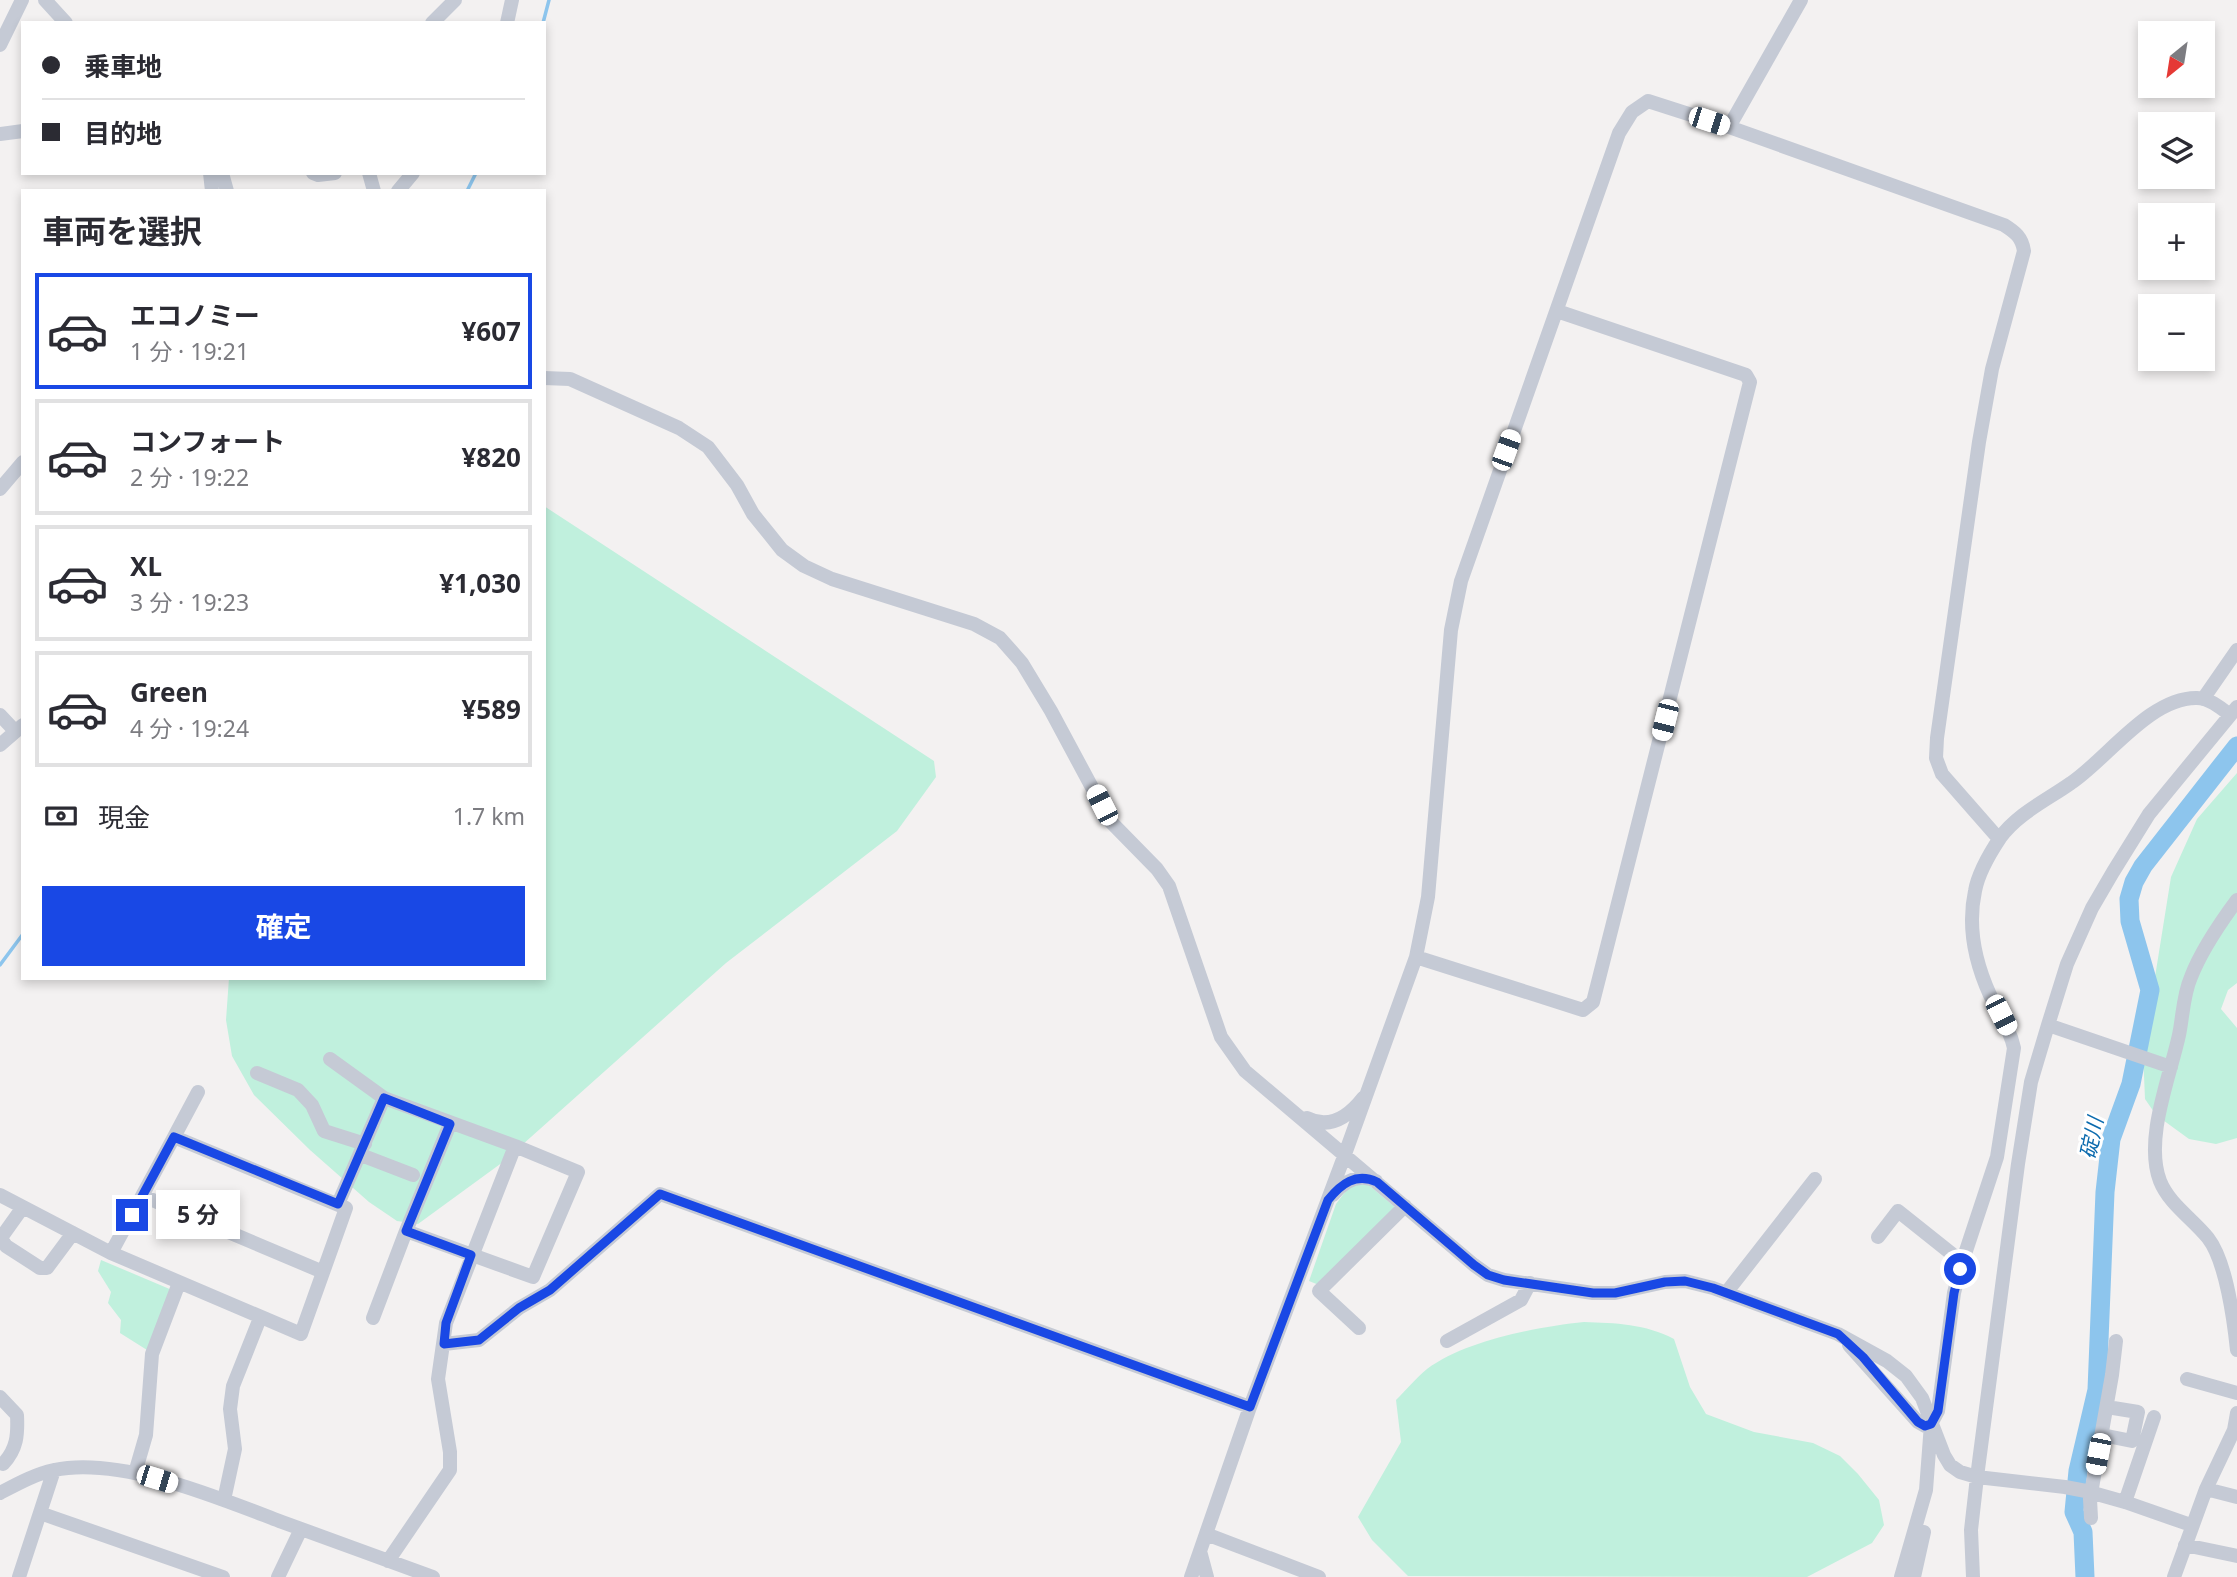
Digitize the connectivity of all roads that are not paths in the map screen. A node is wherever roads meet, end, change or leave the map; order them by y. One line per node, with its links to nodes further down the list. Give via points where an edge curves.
1 (22, 0): 9 (street)
2 (45, 0): 6 (street)
3 (455, 0): 7 (street)
4 (512, 0): 8 (street)
5 (1801, 0): 10 (street)
6 (64, 21)
7 (434, 21)
8 (507, 21)
9 (0, 45)
10 (1729, 127): 15 (street, via 1648,101 1632,112 1619,132); 25 (street, via 2004,225 2023,243 1985,406 1936,758 1942,774)
11 (21, 131): 12 (street)
12 (0, 134)
13 (411, 175): 14 (street)
14 (400, 189)
15 (1557, 311): 27 (street, via 1461,581 1451,630 1428,897); 27 (street, via 1746,375 1750,382 1593,1002 1583,1010)
16 (546, 378): 35 (street, via 570,379 680,428 708,447 782,550 804,566 974,624 1000,638 1022,663 1110,821 1169,886 1221,1037 1245,1070)
17 (21, 464): 18 (street)
18 (0, 489)
19 (2237, 650): 20 (street)
20 (2203, 699): 21 (street); 25 (street, via 2181,701 2144,719)
21 (2234, 711): 28 (street, via 2149,814 2113,872 2067,964)
22 (0, 715): 23 (street)
23 (19, 728): 24 (street)
24 (0, 745)
25 (2000, 839): 55 (street, via 1975,888 1974,952 2014,1048 1997,1157)
26 (2237, 900): 30 (street, via 2192,974)
27 (1416, 957): 33 (street)
28 (2048, 1025): 30 (street); 81 (street, via 2031,1082)
29 (330, 1059): 34 (street)
30 (2171, 1067): 63 (street, via 2157,1129 2155,1155 2160,1180 2210,1240)
31 (257, 1073): 39 (street, via 298,1090 313,1105 324,1131)
32 (198, 1092): 37 (street)
33 (1367, 1092): 35 (street, via 1352,1111 1329,1124); 40 (street)
34 (384, 1098): 36 (street); 39 (street)
35 (1293, 1111): 40 (street)
36 (450, 1124): 38 (street); 50 (street)
37 (174, 1137): 45 (street); 47 (street)
38 (514, 1146): 54 (street); 54 (street, via 578,1172 533,1277)
39 (363, 1149): 41 (street); 47 (street)
40 (1345, 1154): 43 (street); 46 (street)
41 (412, 1175)
42 (1815, 1179): 59 (street)
43 (1377, 1182): 46 (street, via 1368,1177 1352,1180); 48 (street)
44 (0, 1195): 49 (street)
45 (143, 1196): 53 (street); 56 (street)
46 (1328, 1200): 72 (street)
47 (338, 1204): 56 (street, via 346,1208)
48 (1405, 1206): 58 (street, via 1488,1275); 62 (street, via 1319,1291)
49 (23, 1208): 51 (street); 51 (street, via 2,1241 40,1268 47,1268)
50 (406, 1231): 54 (street); 61 (street)
51 (73, 1233): 53 (street)
52 (1878, 1237): 55 (street, via 1898,1211)
53 (111, 1253): 57 (street)
54 (471, 1255): 67 (street, via 446,1323)
55 (1962, 1262): 76 (street, via 1938,1411)
56 (323, 1272): 60 (street, via 301,1334)
57 (179, 1283): 60 (street); 80 (street, via 152,1354 146,1435)
58 (1530, 1283): 59 (street, via 1615,1293 1685,1281); 65 (street, via 1521,1300)
59 (1726, 1293): 64 (street)
60 (260, 1318): 86 (street, via 233,1386 230,1409 235,1450)
61 (373, 1318)
62 (1359, 1328)
63 (2236, 1329): 68 (street)
64 (1838, 1334): 76 (street, via 1918,1422); 76 (street, via 1906,1376 1922,1398)
65 (1447, 1341)
66 (2116, 1341): 73 (street)
67 (444, 1344): 72 (street, via 479,1340 550,1290 660,1194); 96 (street, via 438,1380 450,1470)
68 (2237, 1350)
69 (2188, 1379): 70 (street)
70 (2237, 1393)
71 (0, 1397): 78 (street, via 17,1415 18,1437 12,1454)
72 (1250, 1407): 92 (street)
73 (2107, 1407): 77 (street); 77 (street, via 2140,1406 2132,1441)
74 (2237, 1413): 82 (street, via 2234,1430)
75 (2154, 1418): 87 (street)
76 (1931, 1424): 81 (street, via 1950,1465); 104 (street, via 1926,1490); 105 (street, via 1936,1488)
77 (2102, 1435): 83 (street)
78 (1, 1462)
79 (54, 1470): 80 (street); 84 (street); 88 (street)
80 (135, 1473): 86 (street)
81 (1976, 1477): 83 (street); 106 (street)
82 (2206, 1489): 85 (street); 90 (street)
83 (2089, 1492): 87 (street); 89 (street)
84 (0, 1493)
85 (2237, 1497)
86 (224, 1500): 91 (street)
87 (2125, 1502): 90 (street)
88 (40, 1513): 97 (street); 98 (street)
89 (2091, 1518)
90 (2191, 1525): 93 (street)
91 (301, 1529): 96 (street); 99 (street)
92 (1206, 1534): 94 (street); 103 (street)
93 (2185, 1545): 95 (street); 107 (street)
94 (1200, 1550): 101 (street); 102 (street)
95 (2237, 1556)
96 (388, 1561): 100 (street)
97 (19, 1577)
98 (223, 1577)
99 (278, 1577)
100 (433, 1577)
101 (1191, 1577)
102 (1207, 1577)
103 (1319, 1577)
104 (1901, 1577)
105 (1914, 1577)
106 (1973, 1577)
107 (2174, 1577)

